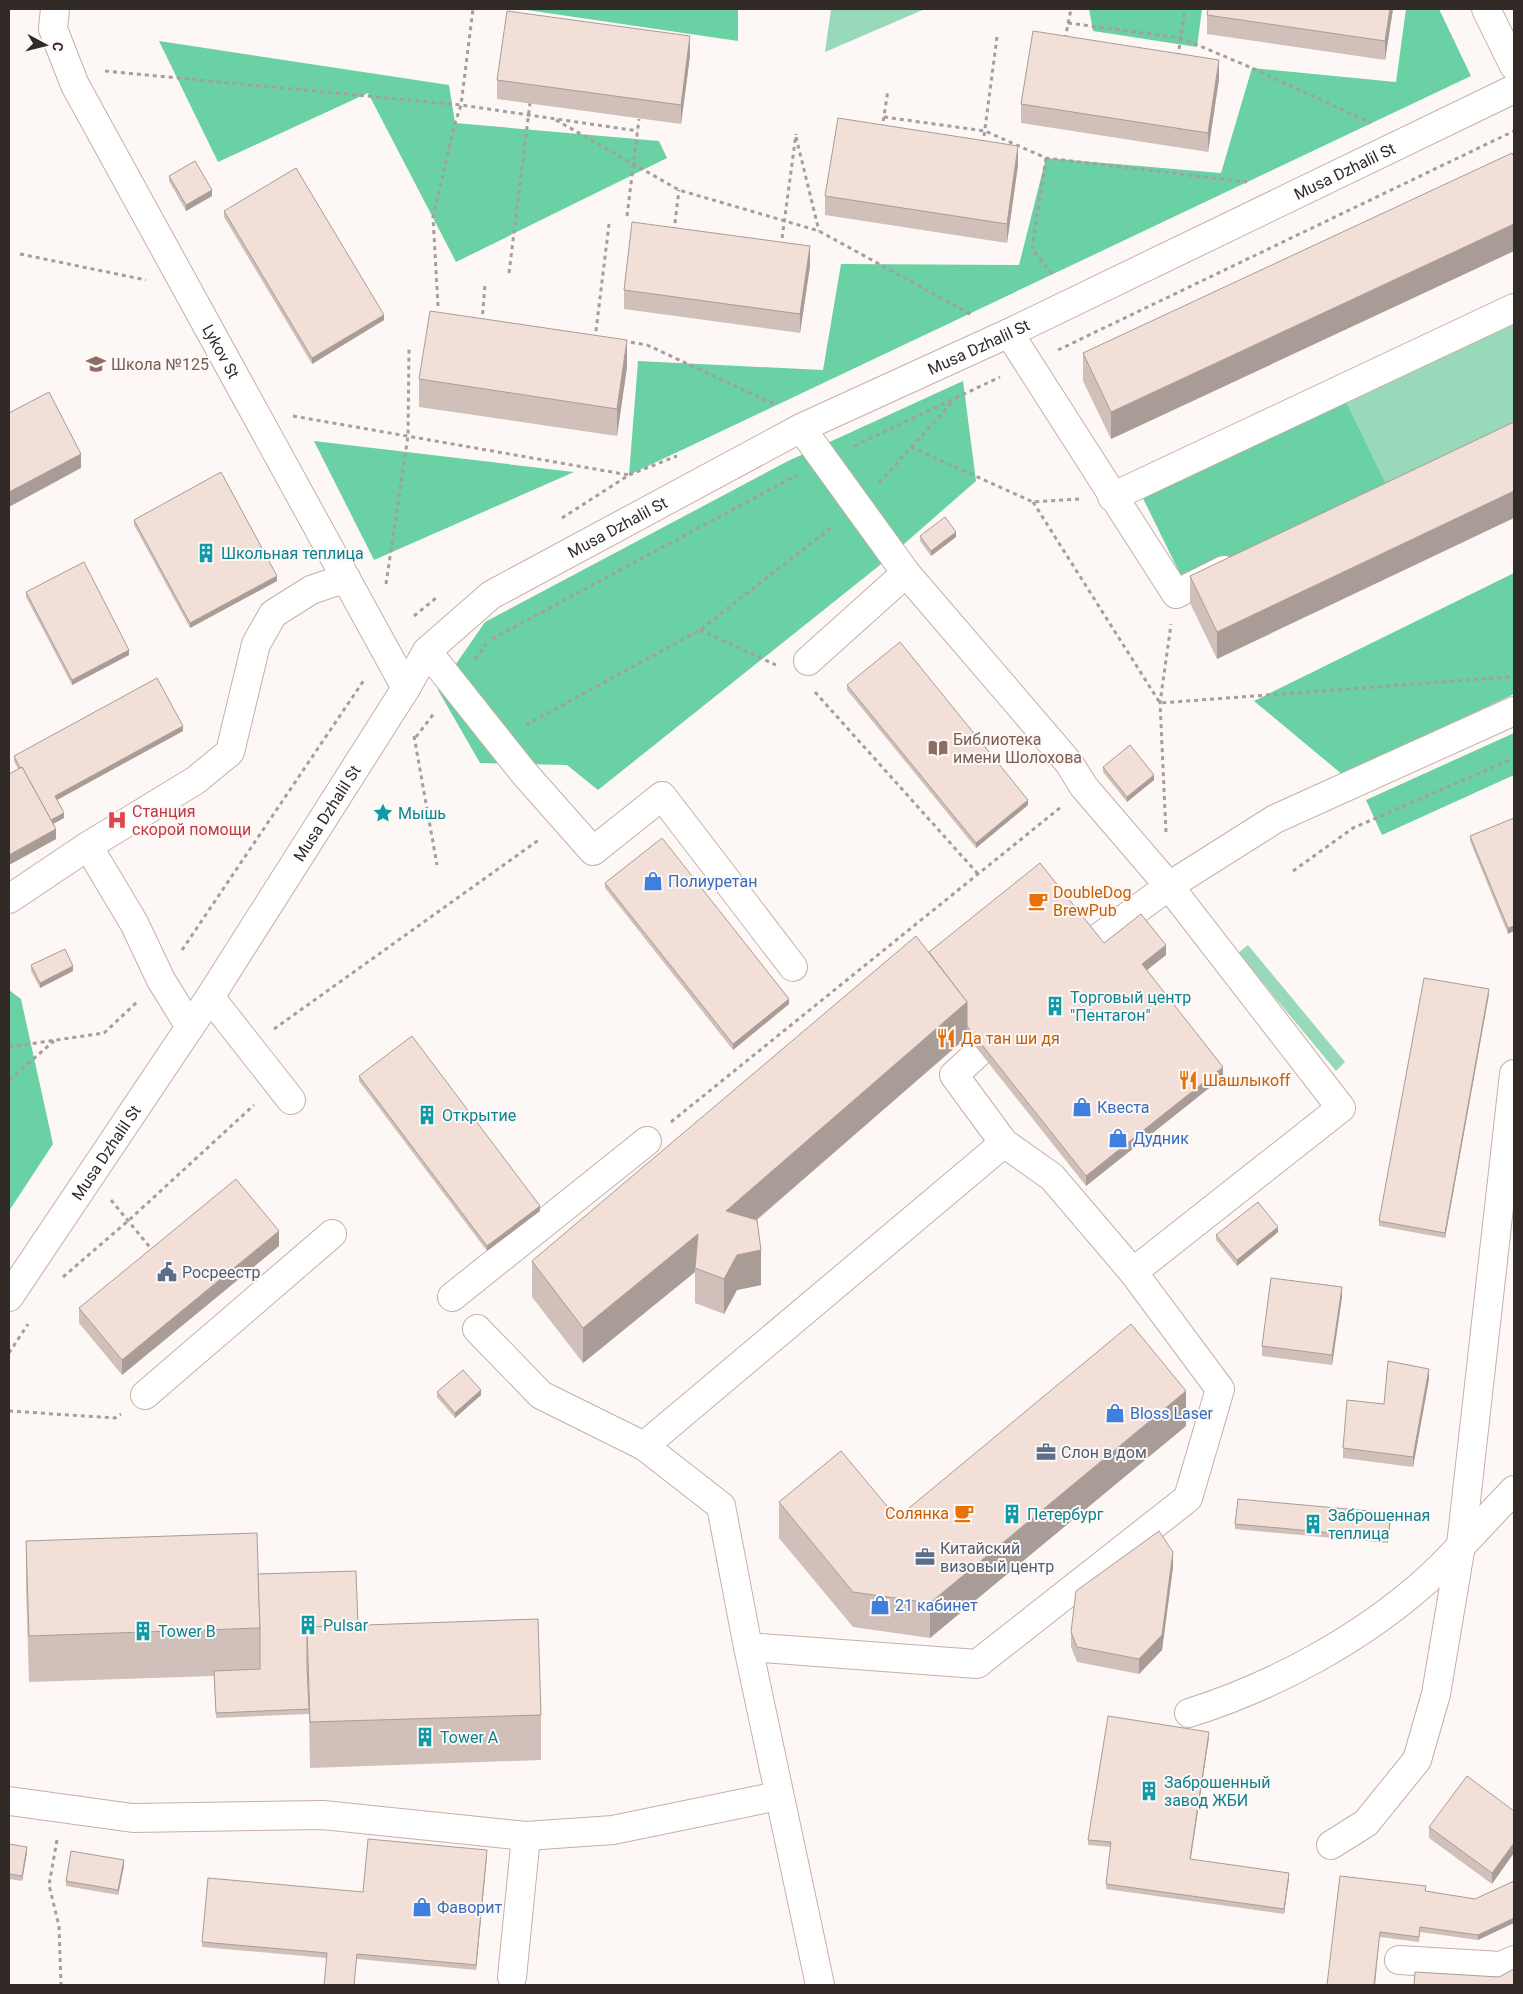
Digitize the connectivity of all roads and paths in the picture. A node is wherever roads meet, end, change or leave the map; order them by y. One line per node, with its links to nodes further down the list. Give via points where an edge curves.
1 (56, 9): 64 (street, Lykov St, via 53,29 75,85)
2 (473, 9): 16 (path)
3 (1071, 9): 6 (path)
4 (1185, 9): 8 (path)
5 (1486, 9): 11 (street)
6 (1068, 22): 8 (path); 9 (path)
7 (997, 37): 23 (path)
8 (1181, 38): 10 (path); 21 (path)
9 (1064, 47)
10 (1176, 64)
11 (1514, 66)
12 (100, 71): 16 (path)
13 (1514, 88): 45 (street, Musa Dzhalil St)
14 (888, 90): 18 (path)
15 (530, 103): 17 (path)
16 (461, 105): 17 (path); 42 (path, via 433,217)
17 (528, 115): 20 (path); 38 (path)
18 (884, 117): 23 (path); 25 (path)
19 (639, 118): 22 (path)
20 (554, 119): 22 (path); 28 (path)
21 (1375, 125)
22 (638, 131): 28 (path)
23 (985, 131): 26 (path); 27 (path)
24 (1514, 131): 51 (path)
25 (882, 135)
26 (982, 150)
27 (1046, 158): 29 (path); 41 (path, via 1032,249)
28 (633, 164): 30 (path); 31 (path)
29 (1250, 182)
30 (679, 190): 32 (path); 35 (path)
31 (627, 216)
32 (784, 221): 34 (path); 34 (path, via 796,134); 36 (path)
33 (609, 224): 46 (path)
34 (819, 231): 45 (path)
35 (673, 237)
36 (780, 253)
37 (20, 254): 39 (path)
38 (509, 272)
39 (154, 282)
40 (485, 284): 44 (path)
41 (1060, 284)
42 (438, 306)
43 (1514, 308): 59 (street)
44 (481, 328)
45 (1009, 333): 51 (street); 54 (street, Musa Dzhalil St)
46 (596, 336): 47 (path); 49 (path)
47 (604, 338)
48 (621, 340): 54 (path, via 647,344 787,410)
49 (594, 345)
50 (409, 349): 55 (path)
51 (1029, 363): 52 (path); 59 (street)
52 (955, 398): 56 (path); 57 (path)
53 (288, 415): 55 (path)
54 (801, 428): 57 (street); 68 (street, Musa Dzhalil St, via 491,595)
55 (408, 436): 58 (path); 65 (path)
56 (911, 447): 60 (path); 61 (path)
57 (824, 461): 61 (street); 72 (path, via 489,640)
58 (630, 475)
59 (1112, 497): 60 (path); 66 (street)
60 (1033, 502): 75 (path)
61 (857, 507): 63 (street); 67 (path)
62 (1248, 557): 66 (street)
63 (906, 573): 69 (street); 81 (street, via 1069,763)
64 (346, 578): 73 (street, Lykov St); 84 (street, via 311,590 273,614 256,644 230,752 196,780)
65 (385, 588)
66 (1176, 594): 75 (path)
67 (700, 630): 70 (path); 78 (path)
68 (427, 651): 72 (street); 73 (street, Musa Dzhalil St)
69 (808, 661)
70 (779, 666)
71 (1514, 677): 75 (path)
72 (454, 686): 77 (path); 78 (street)
73 (406, 688): 92 (street, Musa Dzhalil St)
74 (815, 692): 87 (path)
75 (1160, 703): 83 (path)
76 (1514, 711): 88 (street, via 1275,820)
77 (415, 738): 79 (path); 85 (path)
78 (497, 741): 91 (street, via 593,851 662,796)
79 (410, 746)
80 (1514, 758): 86 (path, via 1353,828)
81 (1084, 787): 87 (path); 88 (street)
82 (544, 836): 97 (path)
83 (1167, 838)
84 (88, 846): 89 (street); 93 (street)
85 (437, 865)
86 (1293, 871)
87 (978, 874): 102 (path)
88 (1169, 886): 90 (street); 111 (street, via 1342,1108)
89 (9, 899)
90 (1094, 941)
91 (793, 967)
92 (210, 997): 93 (street, Musa Dzhalil St); 97 (street)
93 (190, 1028): 112 (street, Musa Dzhalil St)
94 (104, 1033): 95 (path)
95 (54, 1041): 96 (path); 100 (path)
96 (9, 1047)
97 (249, 1047): 101 (street)
98 (979, 1052): 103 (street, via 954,1075)
99 (1514, 1074): 121 (street)
100 (9, 1080)
101 (284, 1092): 107 (path)
102 (647, 1141): 113 (street)
103 (1004, 1143): 111 (street, via 1052,1177); 119 (street)
104 (115, 1191): 105 (path)
105 (109, 1199): 106 (path); 107 (path)
106 (104, 1207)
107 (128, 1221): 109 (path); 110 (path, via 59,1278)
108 (332, 1234): 117 (street)
109 (158, 1258)
110 (63, 1270)
111 (1133, 1272): 122 (street, via 1220,1389 1188,1498 977,1664)
112 (9, 1297)
113 (452, 1297)
114 (28, 1323): 116 (path)
115 (477, 1329): 119 (street, via 541,1395)
116 (9, 1353)
117 (145, 1396): 118 (path, via 115,1418)
118 (9, 1411)
119 (644, 1446): 122 (street, via 721,1506)
120 (1514, 1490): 121 (street)
121 (1461, 1545): 123 (street, via 1426,1580 1375,1621 1306,1663 1228,1701); 128 (street, via 1436,1694 1417,1760 1366,1823)
122 (748, 1646): 124 (street)
123 (1189, 1713)
124 (778, 1796): 127 (street, via 613,1830); 133 (street)
125 (9, 1801): 126 (street)
126 (67, 1808): 127 (street, via 133,1818 323,1815); 132 (path, via 49,1885 59,1926)
127 (526, 1836): 131 (street)
128 (1331, 1845)
129 (1399, 1960): 130 (street, via 1501,1966)
130 (1514, 1960)
131 (512, 1978)
132 (61, 1985)
133 (820, 1985)

